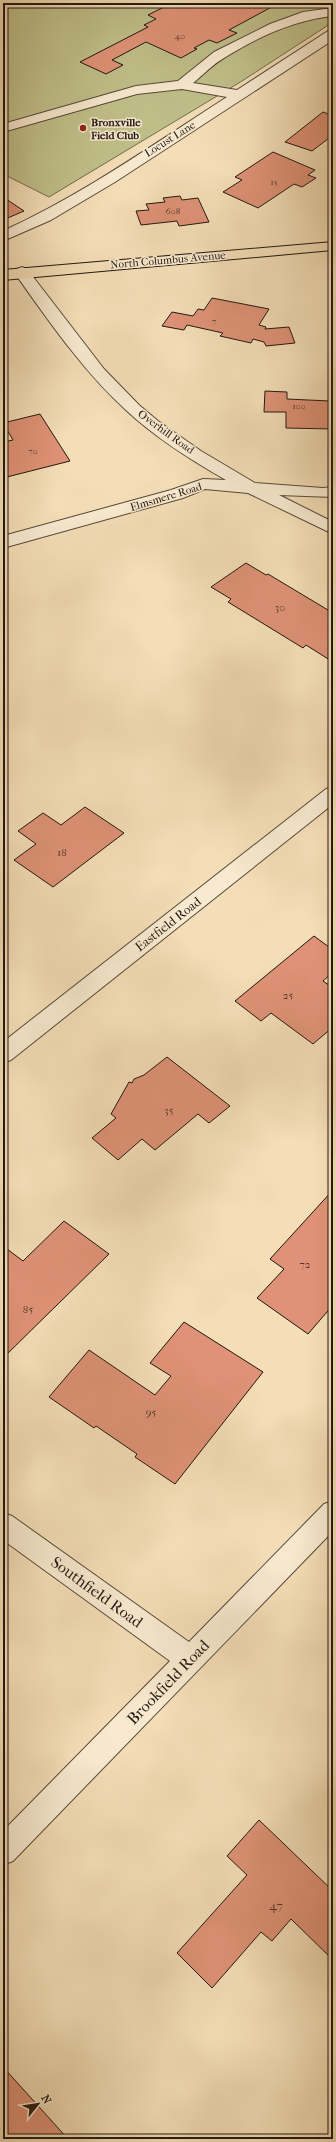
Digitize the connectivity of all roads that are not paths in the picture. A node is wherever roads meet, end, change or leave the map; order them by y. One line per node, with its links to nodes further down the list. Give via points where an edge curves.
1 (333, 12): 3 (street, via 308,16 275,27 219,55)
2 (333, 34): 4 (street, Locust Lane)
3 (182, 86): 4 (street); 5 (street, via 136,90)
4 (241, 95): 6 (street, Locust Lane, via 159,145 110,179 46,217)
5 (3, 128)
6 (3, 237)
7 (333, 246): 8 (main road, North Columbus Avenue)
8 (22, 272): 9 (main road, North Columbus Avenue); 10 (street, Overhill Road, via 97,371 118,393 151,424)
9 (3, 275)
10 (246, 486): 11 (street, Elmsmere Road, via 322,494); 12 (street, Overhill Road); 13 (street, Elmsmere Road, via 203,484 177,494)
11 (333, 492)
12 (333, 529)
13 (3, 542)
14 (333, 794): 15 (street, Eastfield Road)
15 (3, 1054)
16 (333, 1514): 18 (street, Brookfield Road)
17 (3, 1525): 18 (street, Southfield Road)
18 (190, 1659): 19 (street, Brookfield Road)
19 (3, 1851)

